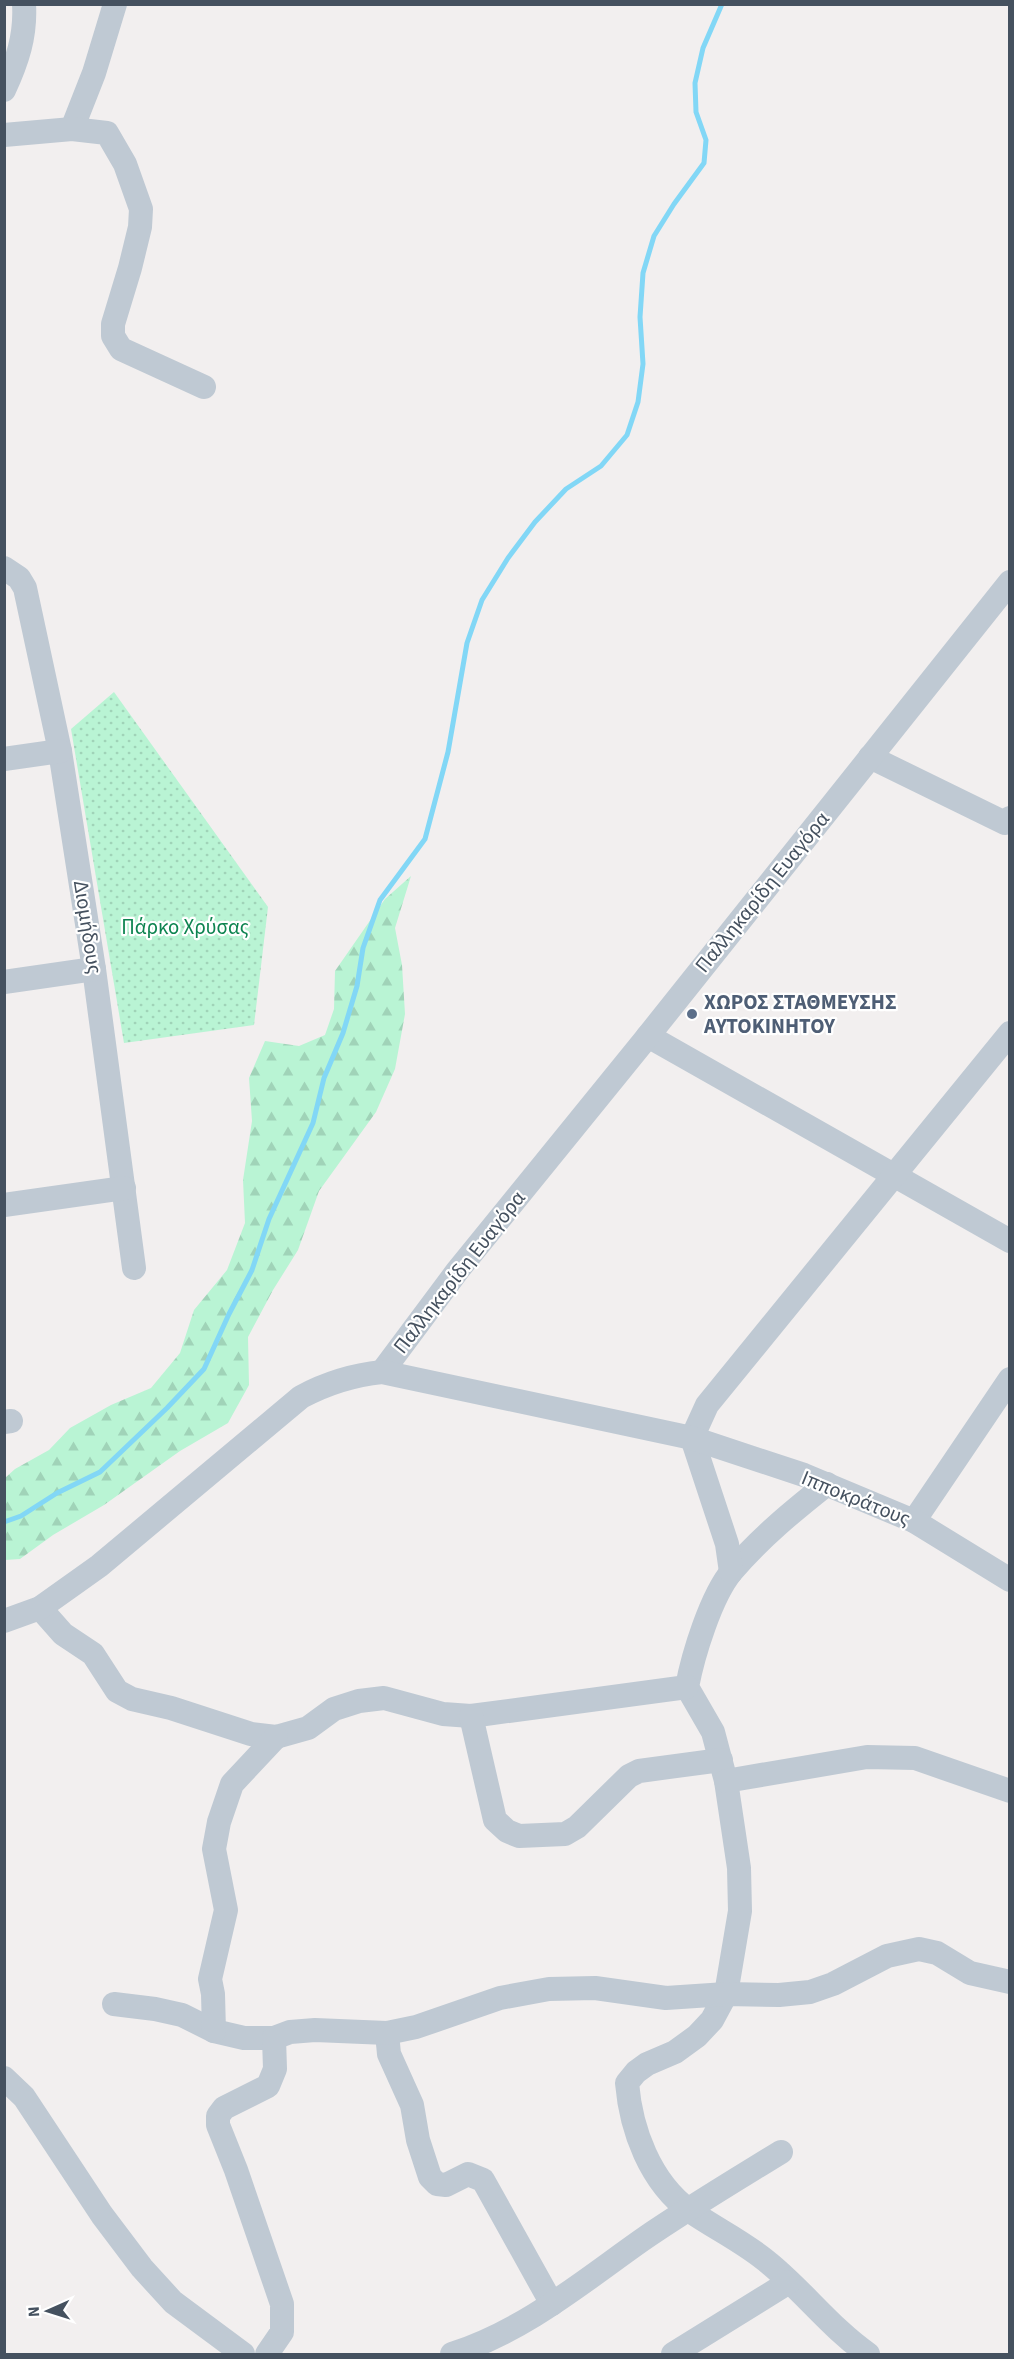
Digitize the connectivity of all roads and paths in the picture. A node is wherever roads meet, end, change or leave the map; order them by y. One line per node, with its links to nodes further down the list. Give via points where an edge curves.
1 (24, 4): 3 (street, via 24,36)
2 (115, 4): 4 (street)
3 (4, 90)
4 (72, 129): 5 (street); 6 (street, via 107,134 124,164 141,209 130,268 112,324 113,336 121,349)
5 (4, 135)
6 (204, 387)
7 (4, 568): 9 (street, Διομήδους, via 19,578 25,588)
8 (1010, 582): 10 (street, Παλληκαρίδη Ευαγόρα)
9 (60, 751): 11 (street); 13 (street, Διομήδους)
10 (870, 757): 12 (street, via 1005,823); 16 (street, Παλληκαρίδη Ευαγόρα)
11 (4, 759)
12 (1010, 818)
13 (94, 969): 14 (street); 18 (street, Διομήδους)
14 (4, 982)
15 (1010, 1033): 17 (street)
16 (648, 1036): 17 (street); 22 (street, Παλληκαρίδη Ευαγόρα, via 458,1270)
17 (894, 1176): 20 (street); 24 (street, via 707,1405)
18 (124, 1188): 19 (street); 21 (street, Διομήδους)
19 (4, 1205)
20 (1010, 1241)
21 (134, 1268)
22 (382, 1372): 24 (street, Ιπποκράτους); 29 (street, Ιπποκράτους, via 332,1382 301,1397 99,1566)
23 (1010, 1378): 26 (street)
24 (693, 1438): 25 (street, Ιπποκράτους); 27 (street, via 728,1544)
25 (827, 1484): 26 (street, Ιπποκράτους); 27 (street, via 766,1534)
26 (914, 1521): 28 (street, Ιπποκράτους)
27 (731, 1572): 31 (street, via 704,1627)
28 (1010, 1580)
29 (40, 1608): 30 (street, Ιπποκράτους); 33 (street, via 63,1634 93,1654 117,1690 132,1699 251,1734)
30 (4, 1622)
31 (687, 1687): 32 (street); 34 (street, via 713,1732)
32 (471, 1716): 33 (street, via 443,1714 384,1698 334,1709 308,1728); 34 (street, via 495,1820 519,1836 565,1834 639,1771)
33 (276, 1737): 39 (street, via 232,1784 219,1822 214,1849 226,1910 210,1979)
34 (723, 1770): 35 (street, via 867,1757 915,1758); 37 (street, via 740,1868 740,1911)
35 (1010, 1791)
36 (1010, 1982): 37 (street, via 970,1972 938,1953 919,1948 887,1956 810,1992)
37 (726, 1994): 40 (street, via 666,1998 595,1988 549,1989 500,1998); 44 (street, via 712,2020 697,2036 675,2052 647,2064 627,2083 642,2147 658,2179)
38 (114, 2004): 39 (street, via 182,2015)
39 (214, 2031): 41 (street, via 244,2038)
40 (387, 2033): 41 (street, via 315,2030); 46 (street, via 389,2054 412,2105 430,2177 441,2185 468,2174 483,2180)
41 (274, 2038): 48 (street, via 274,2069 268,2086 224,2108 218,2116 282,2304 282,2332)
42 (4, 2078): 47 (street, via 24,2097 142,2268 173,2302)
43 (781, 2152): 44 (street)
44 (688, 2209): 45 (street, via 770,2263); 46 (street)
45 (789, 2282): 50 (street); 51 (street)
46 (552, 2304): 49 (street, via 520,2325)
47 (243, 2355)
48 (267, 2355)
49 (452, 2355)
50 (674, 2355)
51 (868, 2355)

